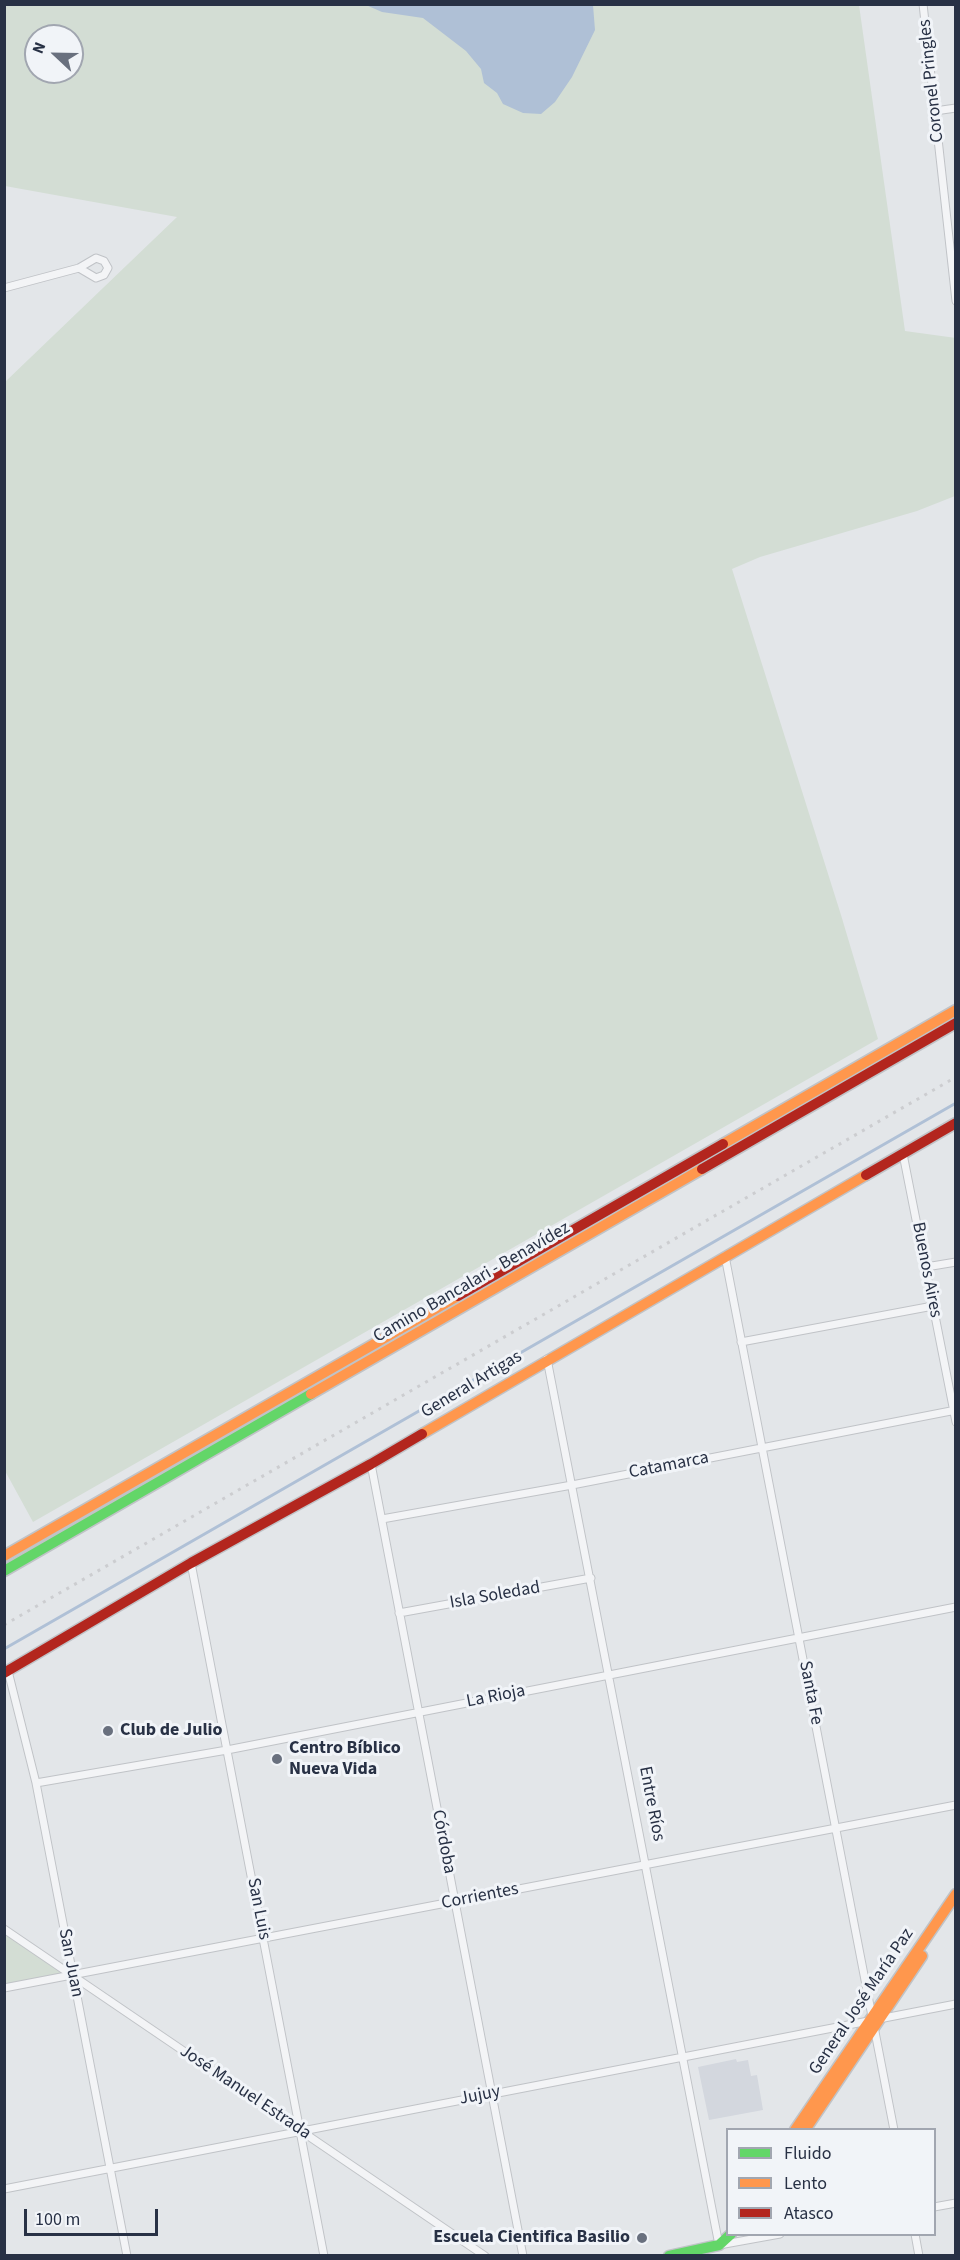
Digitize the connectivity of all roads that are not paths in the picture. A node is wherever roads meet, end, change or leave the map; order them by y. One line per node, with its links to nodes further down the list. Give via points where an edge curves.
1 (924, 4): 3 (street, Coronel Pringles)
2 (956, 108): 3 (street)
3 (935, 111): 4 (street, Coronel Pringles)
4 (952, 230): 7 (street, Coronel Pringles)
5 (79, 268): 6 (street)
6 (4, 288)
7 (956, 301)
8 (956, 1010): 24 (main road, Camino Bancalari - Benavídez)
9 (956, 1023): 26 (main road, Camino Bancalari - Benavídez)
10 (956, 1123): 11 (main road, General Artigas)
11 (903, 1154): 12 (main road, General Artigas); 14 (street, Buenos Aires)
12 (725, 1256): 16 (street, Santa Fe); 17 (main road, General Artigas)
13 (956, 1262): 14 (street)
14 (926, 1268): 15 (street, Buenos Aires)
15 (933, 1306): 16 (street); 18 (street, Buenos Aires)
16 (741, 1342): 20 (street, Santa Fe)
17 (547, 1359): 21 (main road, General Artigas); 22 (street, Entre Ríos)
18 (954, 1410): 19 (street, Buenos Aires); 20 (street, Catamarca)
19 (956, 1422)
20 (762, 1448): 22 (street, Catamarca); 30 (street, Santa Fe)
21 (371, 1464): 23 (street, Córdoba); 25 (main road, General Artigas)
22 (572, 1485): 23 (street, Catamarca); 27 (street, Entre Ríos)
23 (382, 1519): 29 (street, Córdoba)
24 (4, 1556)
25 (191, 1563): 31 (main road, General Artigas); 34 (street, San Luis)
26 (4, 1571)
27 (591, 1578): 29 (street, Isla Soledad); 32 (street, Entre Ríos)
28 (956, 1607): 30 (street, La Rioja)
29 (399, 1613): 33 (street, Córdoba)
30 (800, 1638): 32 (street, La Rioja); 37 (street, Santa Fe)
31 (6, 1672): 35 (street, San Juan)
32 (609, 1675): 33 (street, La Rioja); 38 (street, Entre Ríos)
33 (418, 1712): 34 (street, La Rioja); 40 (street, Córdoba)
34 (226, 1750): 35 (street, La Rioja); 43 (street, San Luis)
35 (36, 1783): 44 (street, San Juan)
36 (956, 1805): 37 (street, Corrientes)
37 (835, 1828): 38 (street, Corrientes); 47 (street, Santa Fe)
38 (645, 1865): 40 (street, Corrientes); 48 (street, Entre Ríos)
39 (956, 1894): 47 (main road, General José María Paz)
40 (455, 1902): 43 (street, Corrientes); 49 (street, Córdoba)
41 (956, 1906): 47 (main road, General José María Paz)
42 (4, 1929): 44 (street, José Manuel Estrada)
43 (263, 1938): 44 (street, Corrientes); 53 (street, San Luis)
44 (73, 1975): 45 (street, Corrientes); 53 (street, José Manuel Estrada); 54 (street, San Juan)
45 (4, 1988)
46 (956, 2004): 47 (street, Jujuy)
47 (873, 2021): 48 (street, Jujuy); 50 (main road, General José María Paz); 51 (main road, General José María Paz); 52 (street, Santa Fe)
48 (682, 2057): 49 (street, Jujuy); 62 (street, Entre Ríos)
49 (490, 2094): 53 (street, Jujuy); 66 (street, Córdoba)
50 (796, 2128)
51 (806, 2128)
52 (894, 2128)
53 (299, 2131): 54 (street, Jujuy); 64 (street, San Luis); 65 (street, José Manuel Estrada)
54 (110, 2167): 55 (street, Jujuy); 63 (street, San Juan)
55 (4, 2189)
56 (956, 2203): 57 (street)
57 (936, 2207)
58 (726, 2234): 62 (main road)
59 (730, 2236): 62 (main road)
60 (776, 2236): 62 (street)
61 (915, 2236): 68 (street)
62 (720, 2250): 67 (main road)
63 (127, 2256)
64 (324, 2256)
65 (485, 2256)
66 (523, 2256)
67 (669, 2256)
68 (918, 2256)

